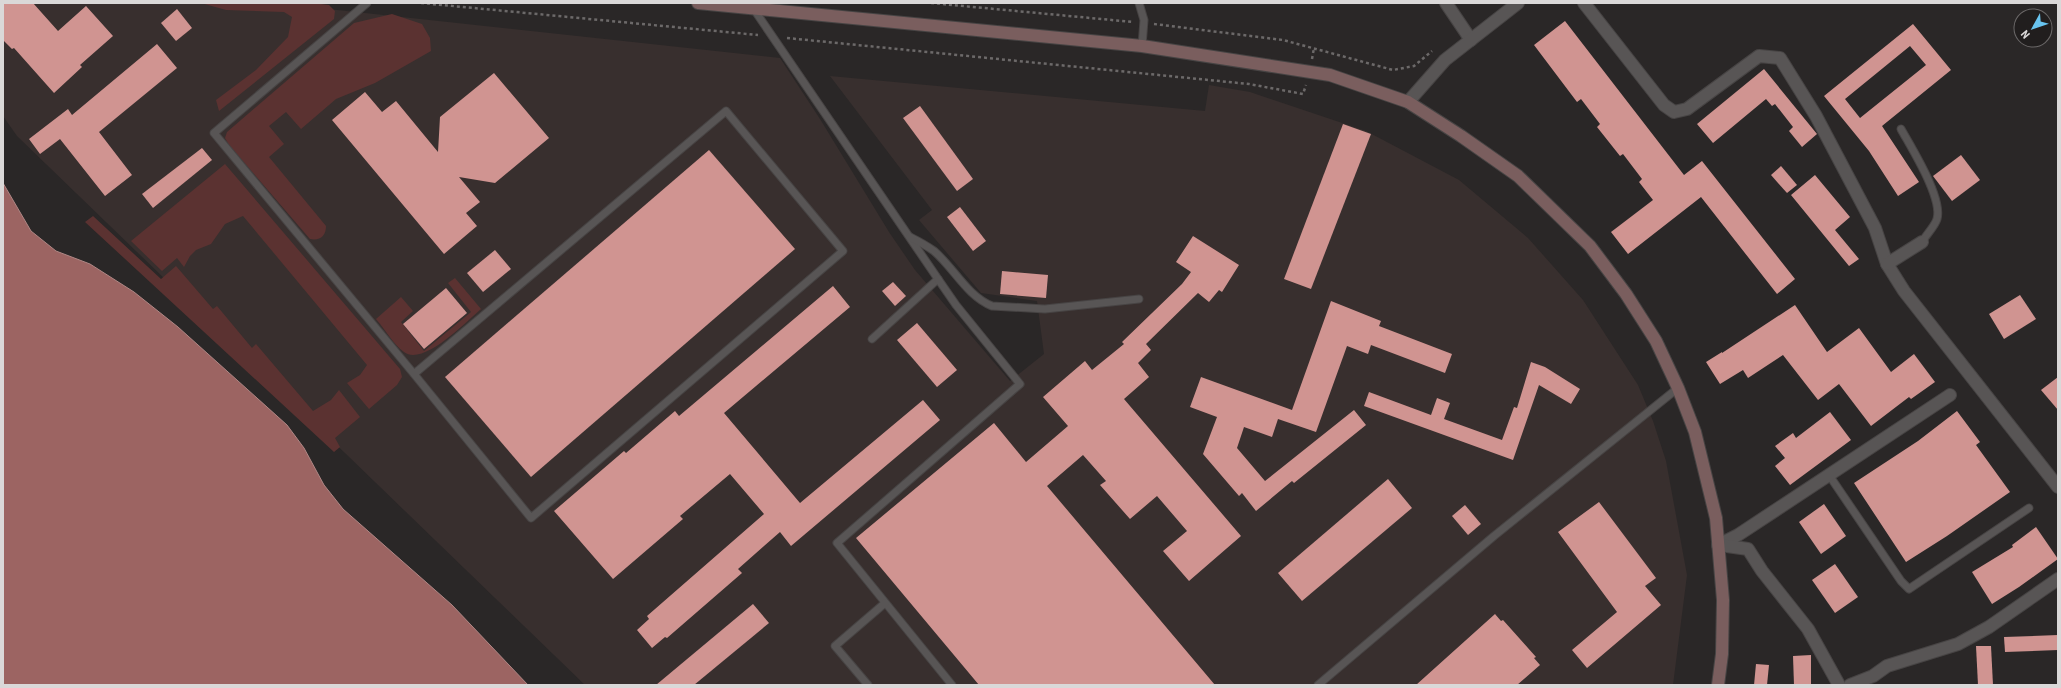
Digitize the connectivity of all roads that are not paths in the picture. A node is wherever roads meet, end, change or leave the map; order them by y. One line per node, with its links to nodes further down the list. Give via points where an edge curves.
1 (367, 3): 19 (lane, via 214,133)
2 (698, 3): 7 (main road)
3 (1140, 3): 10 (lane, via 1144,23)
4 (1446, 3): 9 (street)
5 (1518, 3): 9 (street)
6 (1584, 3): 15 (street, via 1664,105 1674,112 1687,109 1759,56 1780,58 1816,116 1875,228)
7 (753, 8): 8 (main road); 13 (lane)
8 (796, 8): 10 (main road)
9 (1471, 40): 11 (street, via 1445,60)
10 (1142, 46): 11 (main road, via 1330,75)
11 (1408, 102): 20 (main road, via 1518,176 1590,246 1626,294 1656,341)
12 (1901, 129): 14 (lane, via 1921,165 1938,204 1937,220)
13 (908, 236): 16 (lane); 17 (lane, via 934,251 972,293 992,306 1045,309)
14 (1922, 242): 15 (street)
15 (1887, 264): 23 (street, via 1904,291)
16 (938, 279): 18 (lane); 27 (lane, via 1020,384 837,543)
17 (1138, 299)
18 (872, 339)
19 (414, 374): 19 (lane, via 531,518 843,251 726,111)
20 (1678, 388): 25 (main road, via 1694,432 1708,483 1716,518); 30 (lane, via 1494,536)
21 (1950, 395): 22 (street)
22 (1829, 475): 24 (lane, via 1909,589); 25 (street, via 1738,535)
23 (2058, 488)
24 (2029, 508)
25 (1718, 544): 31 (main road, via 1723,600 1722,654); 32 (street, via 1748,549 1808,630)
26 (2058, 579): 33 (street, via 1958,644 1887,666 1873,676)
27 (886, 603): 28 (lane, via 835,646); 29 (lane)
28 (868, 685)
29 (952, 685)
30 (1318, 685)
31 (1718, 685)
32 (1839, 685)
33 (1850, 685)

